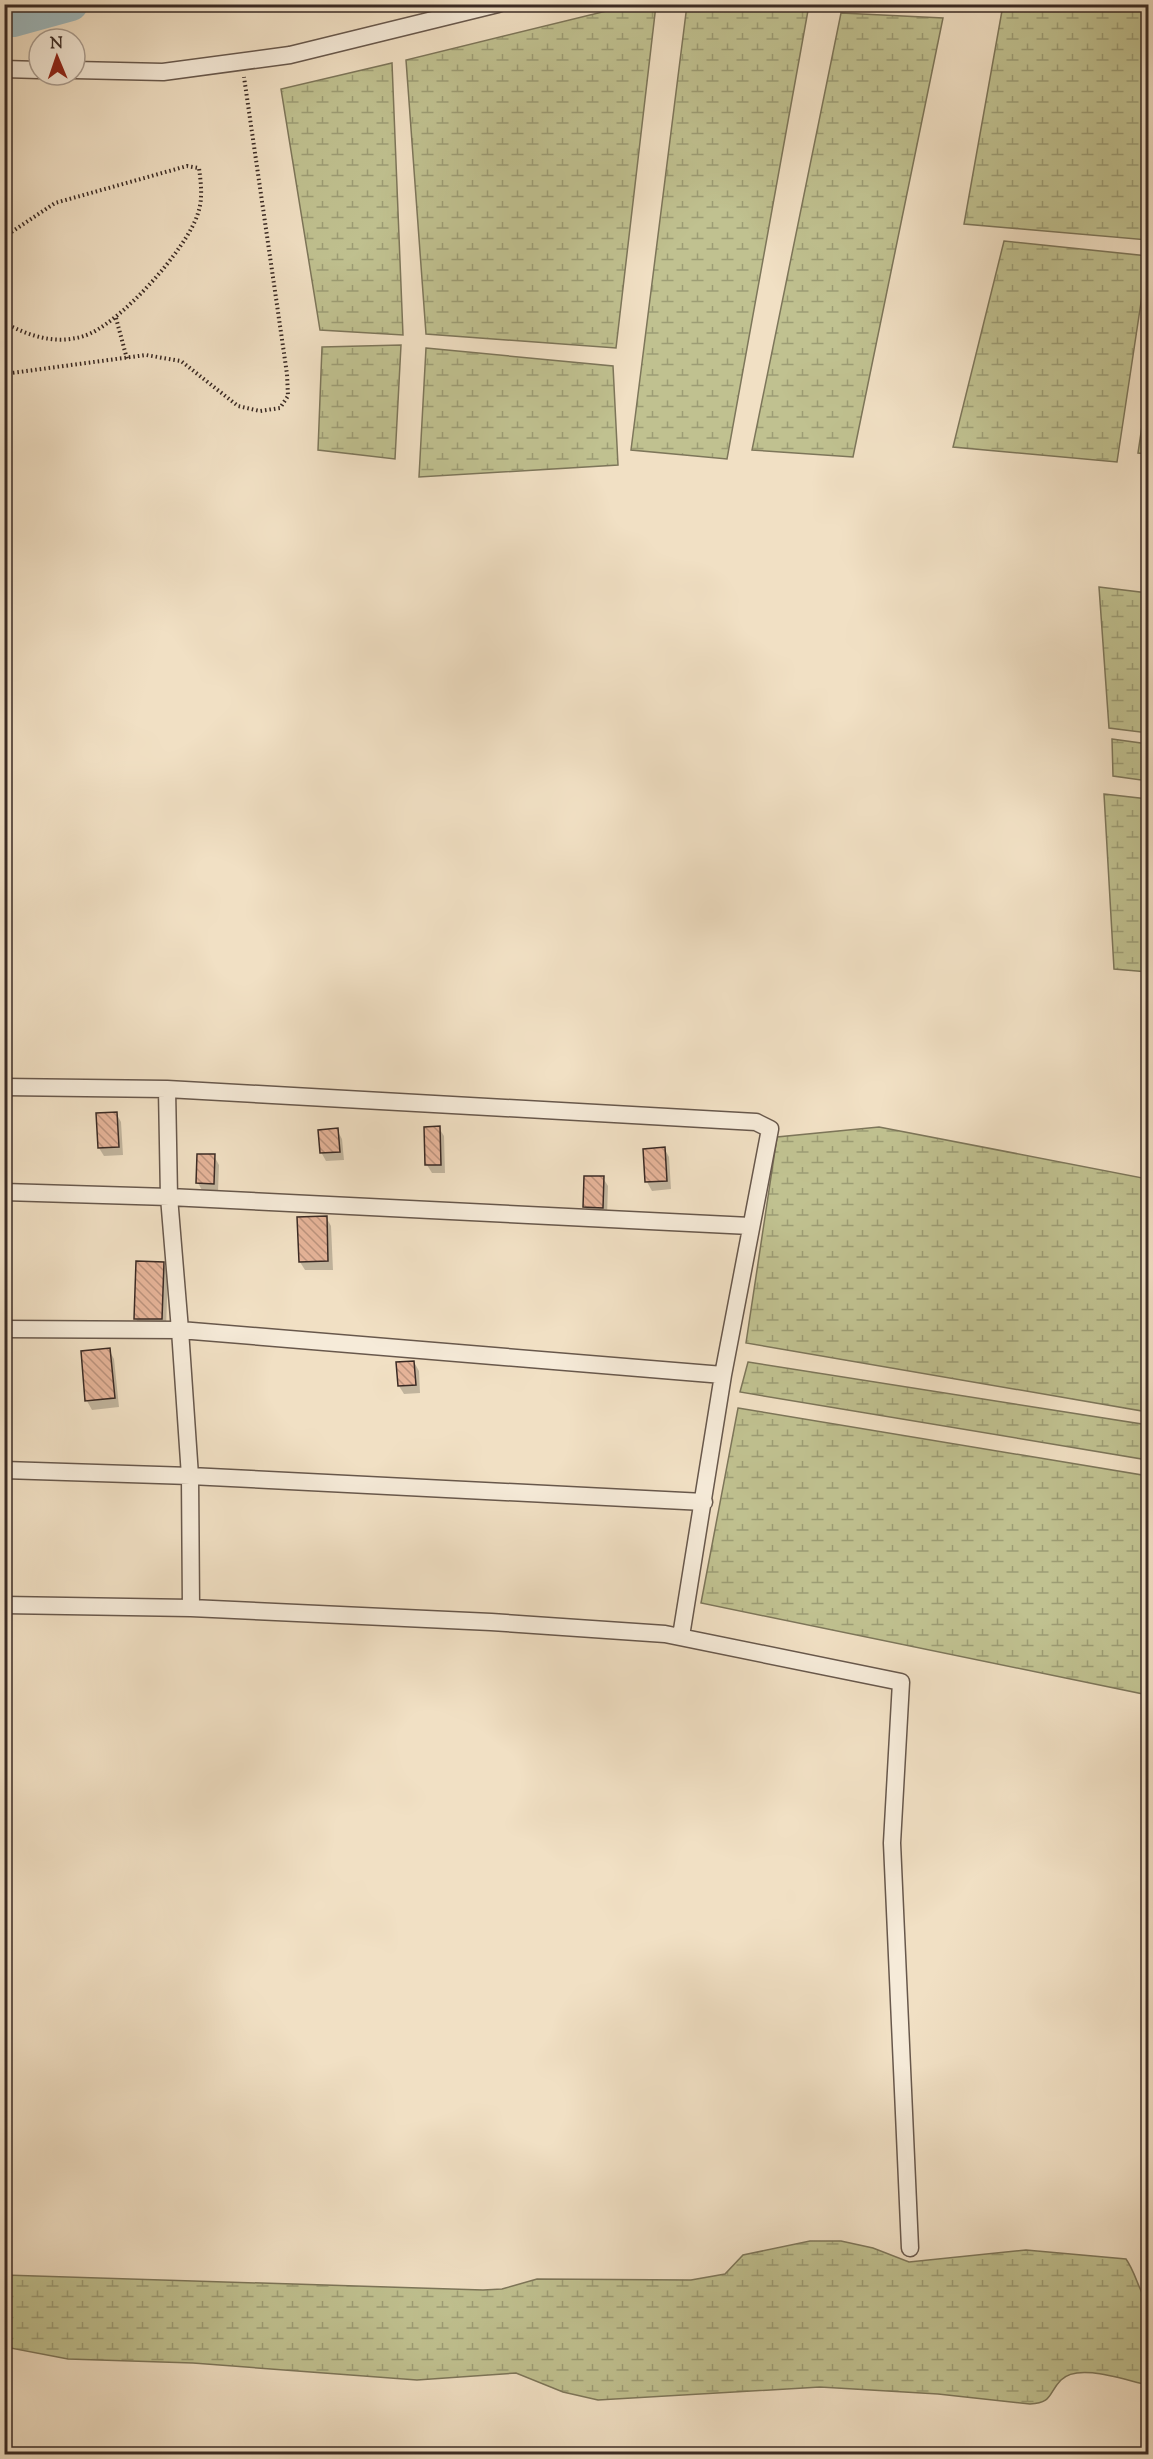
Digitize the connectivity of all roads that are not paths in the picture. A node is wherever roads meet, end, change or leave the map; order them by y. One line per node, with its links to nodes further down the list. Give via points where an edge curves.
1 (498, 4): 4 (street, via 290,55 163,72)
2 (4, 69): 3 (street)
3 (27, 70)
4 (87, 70)
5 (4, 1087): 6 (street)
6 (167, 1089): 8 (street); 9 (street, via 756,1122 770,1129)
7 (4, 1192): 8 (street)
8 (170, 1197): 9 (street); 11 (street)
9 (750, 1226): 12 (street)
10 (4, 1329): 11 (street)
11 (180, 1330): 12 (street); 14 (street)
12 (723, 1375): 15 (street)
13 (4, 1470): 14 (street)
14 (190, 1476): 15 (street); 17 (street)
15 (704, 1502): 18 (street)
16 (4, 1605): 17 (street)
17 (191, 1608): 18 (street, via 491,1622)
18 (681, 1636): 19 (street, via 901,1683 892,1843)
19 (910, 2248)

